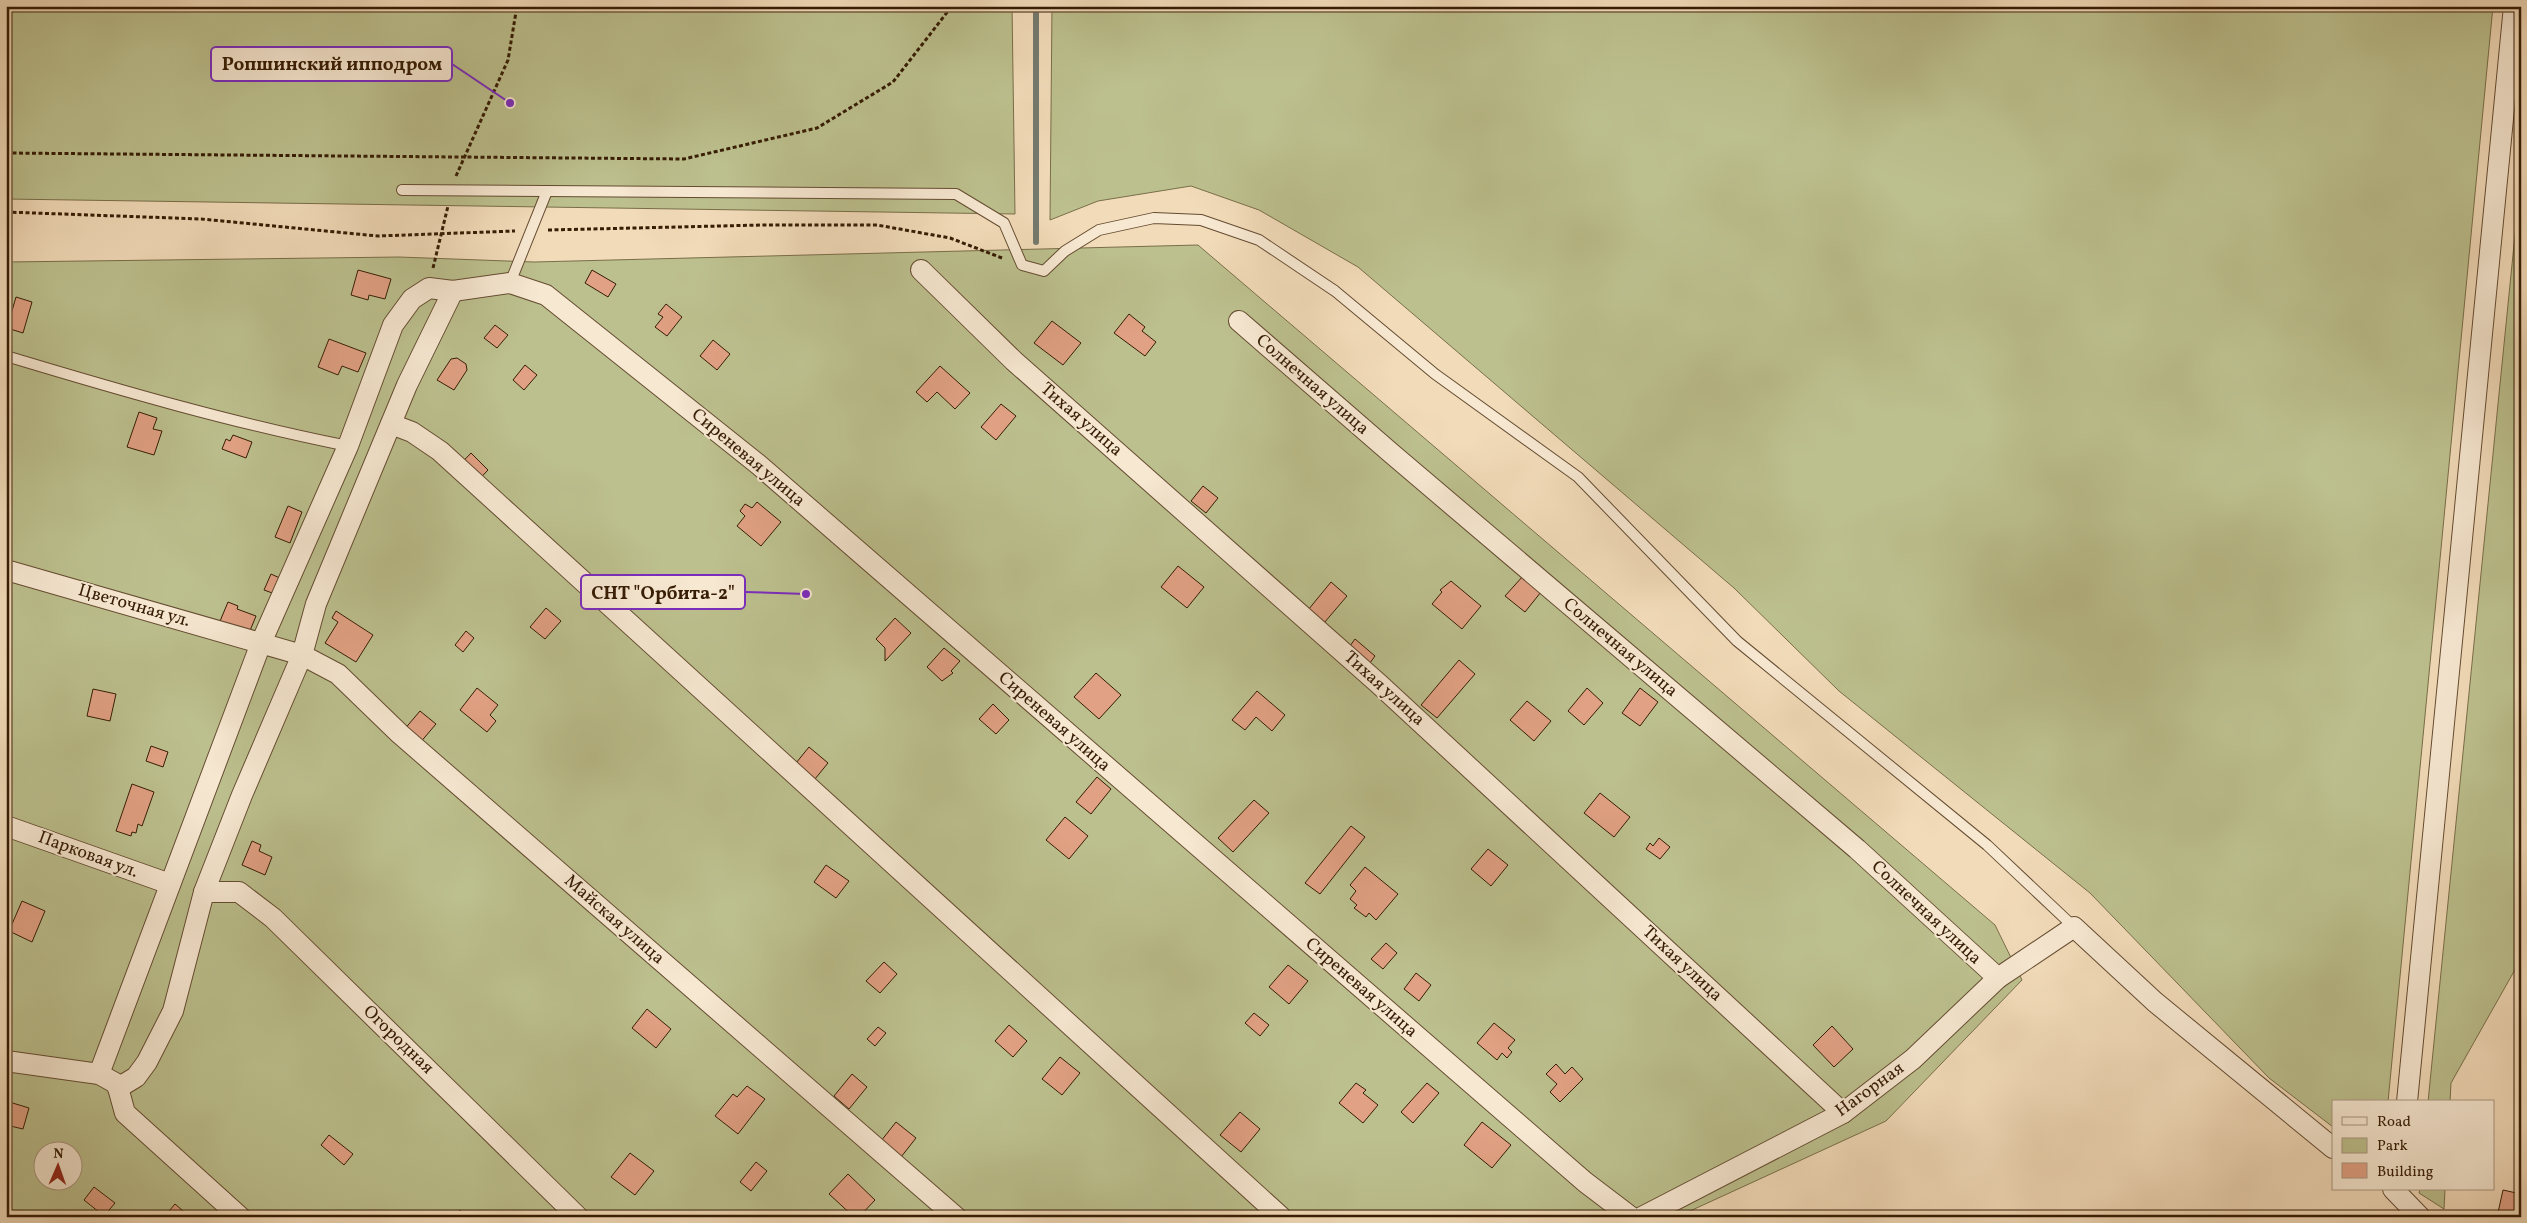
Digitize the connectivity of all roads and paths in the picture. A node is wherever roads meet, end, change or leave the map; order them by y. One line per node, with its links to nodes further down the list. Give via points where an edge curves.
1 (517, 6): 5 (path, via 508,60)
2 (952, 6): 5 (path, via 894,82 818,128 684,159)
3 (2514, 6): 28 (street)
4 (6, 153): 5 (path)
5 (464, 157): 7 (path)
6 (402, 190): 7 (lane)
7 (452, 190): 8 (lane); 11 (path)
8 (547, 191): 10 (lane); 23 (lane, via 956,194 1004,223 1022,265 1044,271 1065,252 1099,230 1154,218 1201,220 1258,240 1335,291 1436,374 1578,477 1737,640 1987,845)
9 (921, 270): 29 (street, Тихая улица, via 1014,362 1379,684)
10 (510, 283): 12 (street, Сиреневая улица); 36 (street, Сиреневая улица, via 546,295 758,465 1585,1182)
11 (429, 288): 12 (street, Сиреневая улица); 16 (street, via 412,299 394,325)
12 (453, 291): 15 (street)
13 (1239, 321): 24 (street, Солнечная улица, via 1857,849)
14 (6, 356): 16 (lane, via 149,399 285,434)
15 (390, 424): 19 (street, via 316,604); 35 (street, via 412,432 440,451)
16 (348, 446): 18 (street)
17 (6, 570): 18 (street, Цветочная ул.)
18 (261, 643): 19 (street, Майская улица); 21 (street)
19 (302, 655): 22 (street); 34 (street, Майская улица, via 338,674 400,734)
20 (6, 826): 21 (street, Парковая ул.)
21 (170, 884): 26 (street)
22 (204, 892): 27 (street, via 173,1011 148,1062 136,1077); 33 (street, Огородная, via 239,892 273,918)
23 (2074, 927): 24 (street, Нагорная); 30 (street, via 2155,1002)
24 (1998, 978): 29 (street, Нагорная, via 1913,1059)
25 (6, 1061): 26 (street)
26 (99, 1074): 27 (street, via 117,1084)
27 (118, 1088): 32 (street, via 125,1113)
28 (2407, 1100)
29 (1843, 1113): 37 (street, Нагорная)
30 (2332, 1147)
31 (2397, 1191): 38 (street)
32 (240, 1217)
33 (578, 1217)
34 (956, 1217)
35 (1281, 1217)
36 (1631, 1217)
37 (1642, 1217)
38 (2420, 1217)

